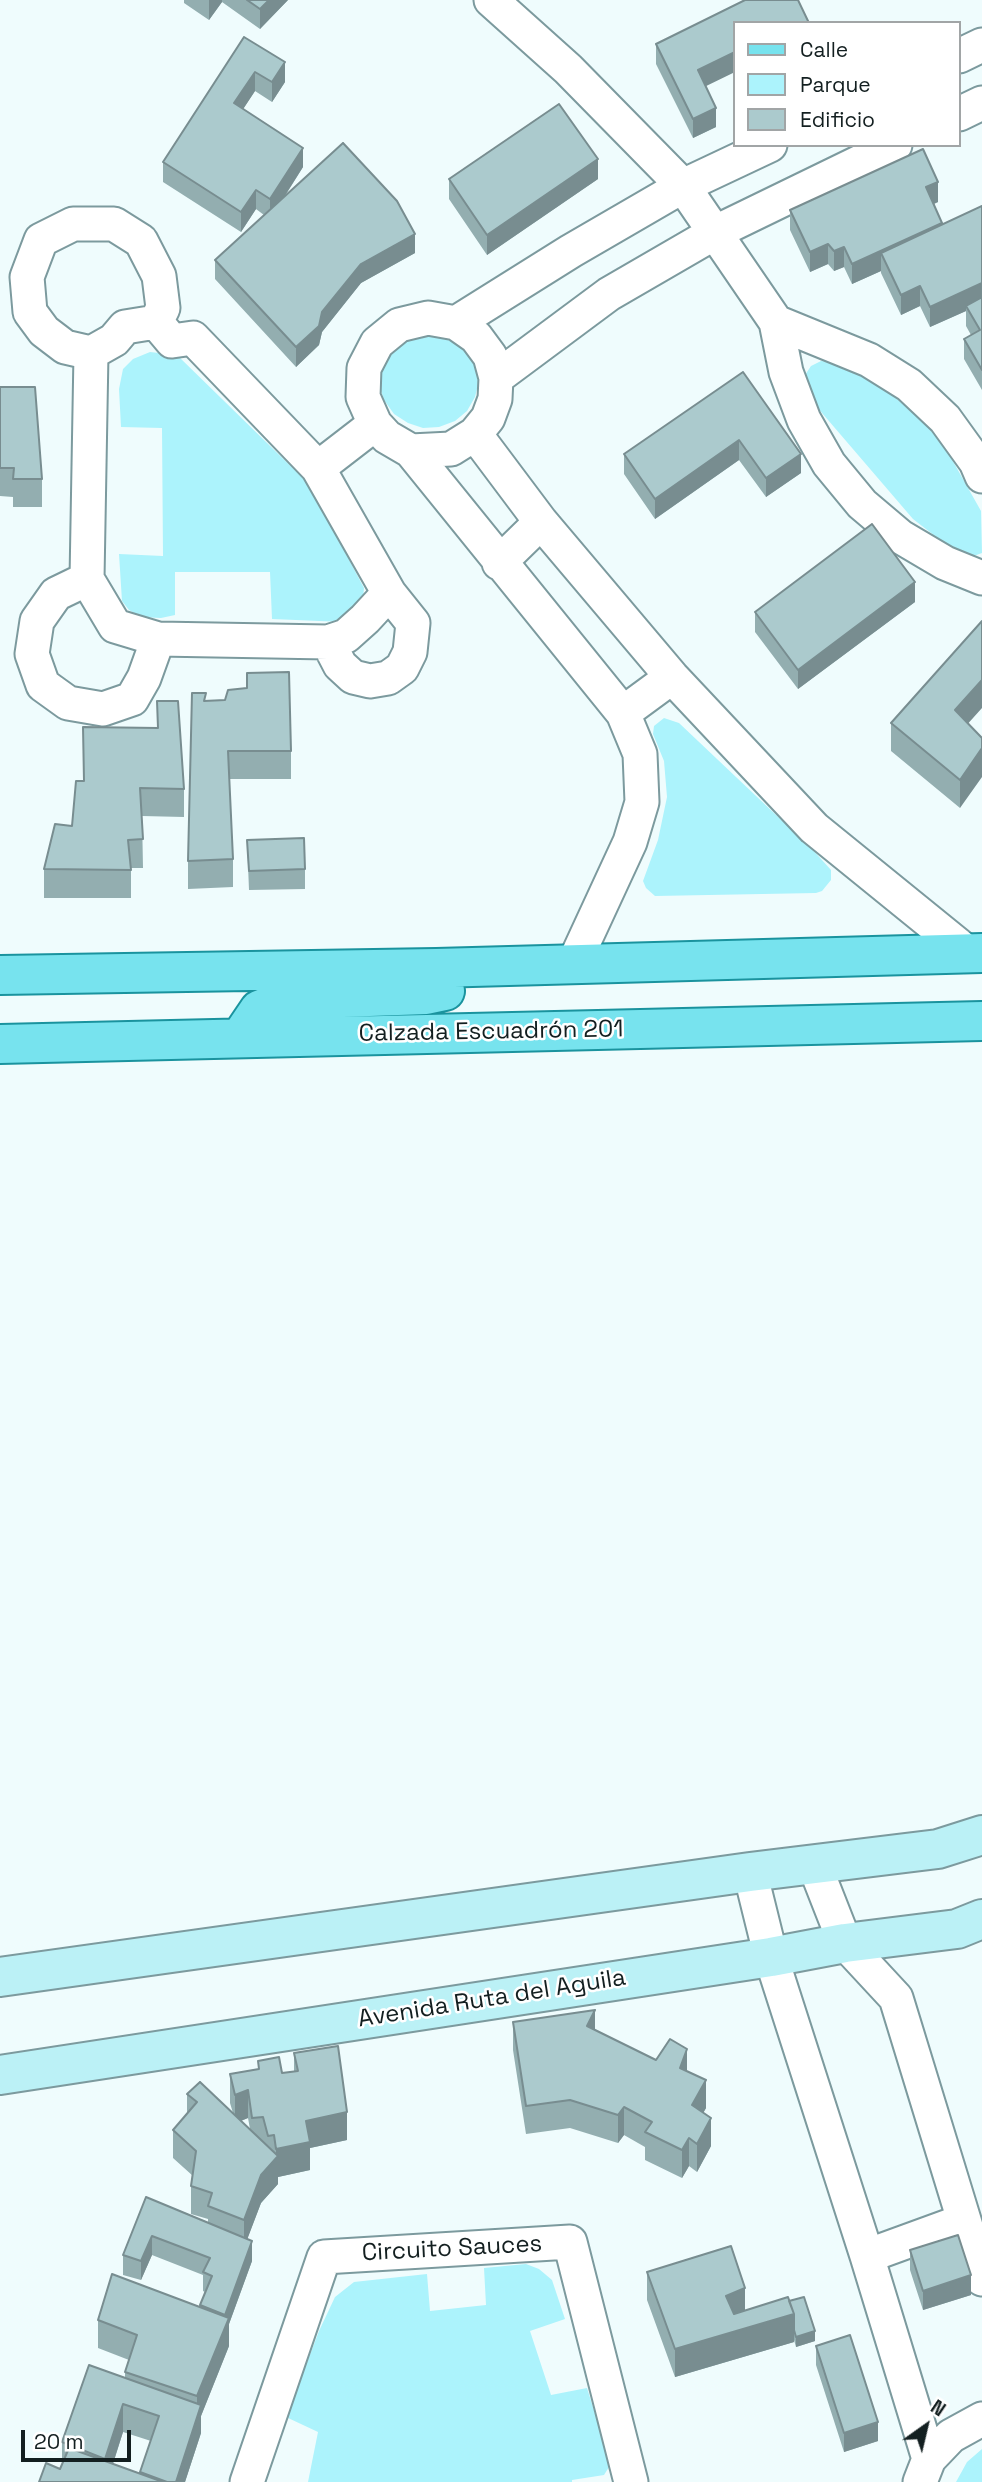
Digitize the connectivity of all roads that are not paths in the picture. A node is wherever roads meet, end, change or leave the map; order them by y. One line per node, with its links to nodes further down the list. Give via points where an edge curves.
1 (491, 0): 8 (street, via 568,69)
2 (982, 45): 3 (street)
3 (961, 55)
4 (982, 103): 5 (street)
5 (961, 113)
6 (766, 147): 8 (street)
7 (891, 147): 9 (street)
8 (683, 186): 9 (street); 12 (street)
9 (716, 232): 11 (street); 14 (street, via 609,294)
10 (156, 322): 13 (street, via 125,327 114,340); 13 (street, via 163,308 159,276 141,241 114,224 73,224 41,240 27,277 30,312 44,331 65,347); 18 (street, via 172,341 193,338)
11 (776, 322): 19 (street, via 869,360 909,386 944,419); 22 (street, via 786,372 804,420 829,464 862,504 901,537 945,564)
12 (456, 323): 14 (street, via 476,337 490,356); 15 (street, via 428,318 399,325 377,343 363,378 363,397)
13 (90, 353): 23 (street)
14 (496, 379): 16 (street, via 488,418)
15 (375, 424): 17 (street); 18 (street)
16 (475, 434): 17 (street, via 451,449); 20 (street)
17 (411, 451): 21 (street)
18 (318, 468): 24 (street)
19 (982, 476)
20 (541, 522): 21 (street); 27 (street)
21 (499, 563): 28 (street)
22 (982, 578)
23 (87, 579): 25 (street, via 115,626); 25 (street, via 56,594 37,621 32,654 43,685 68,703 103,709 132,699)
24 (389, 593): 26 (street, via 346,636); 26 (street, via 413,623 410,652 402,668 388,678 370,681 353,677 340,665)
25 (158, 639): 26 (street)
26 (328, 642)
27 (672, 677): 28 (street); 29 (street, via 814,828)
28 (623, 713): 30 (street, via 640,754 642,802 630,842)
29 (975, 953): 30 (main road)
30 (574, 963): 31 (main road)
31 (462, 967): 32 (main road); 34 (main road, via 456,983 438,993 284,1000 259,1010)
32 (0, 975)
33 (982, 1021): 34 (main road, Calzada Escuadrón 201)
34 (240, 1038): 35 (main road, Calzada Escuadrón 201)
35 (0, 1044)
36 (982, 1835): 37 (street, via 938,1849)
37 (814, 1864): 38 (street); 40 (street)
38 (750, 1872): 41 (street); 42 (street)
39 (982, 1919): 40 (street, Avenida Ruta del Aguila, via 957,1929)
40 (845, 1943): 41 (street, Avenida Ruta del Aguila); 44 (street, via 896,1998)
41 (771, 1957): 43 (street, Avenida Ruta del Aguila); 45 (street)
42 (0, 1978)
43 (0, 2075)
44 (963, 2221): 45 (street); 46 (street)
45 (867, 2256): 48 (street)
46 (982, 2279)
47 (982, 2419): 48 (street, via 951,2436)
48 (925, 2471)
49 (247, 2482): 50 (street, Circuito Sauces, via 324,2257 570,2242)
50 (632, 2482)

